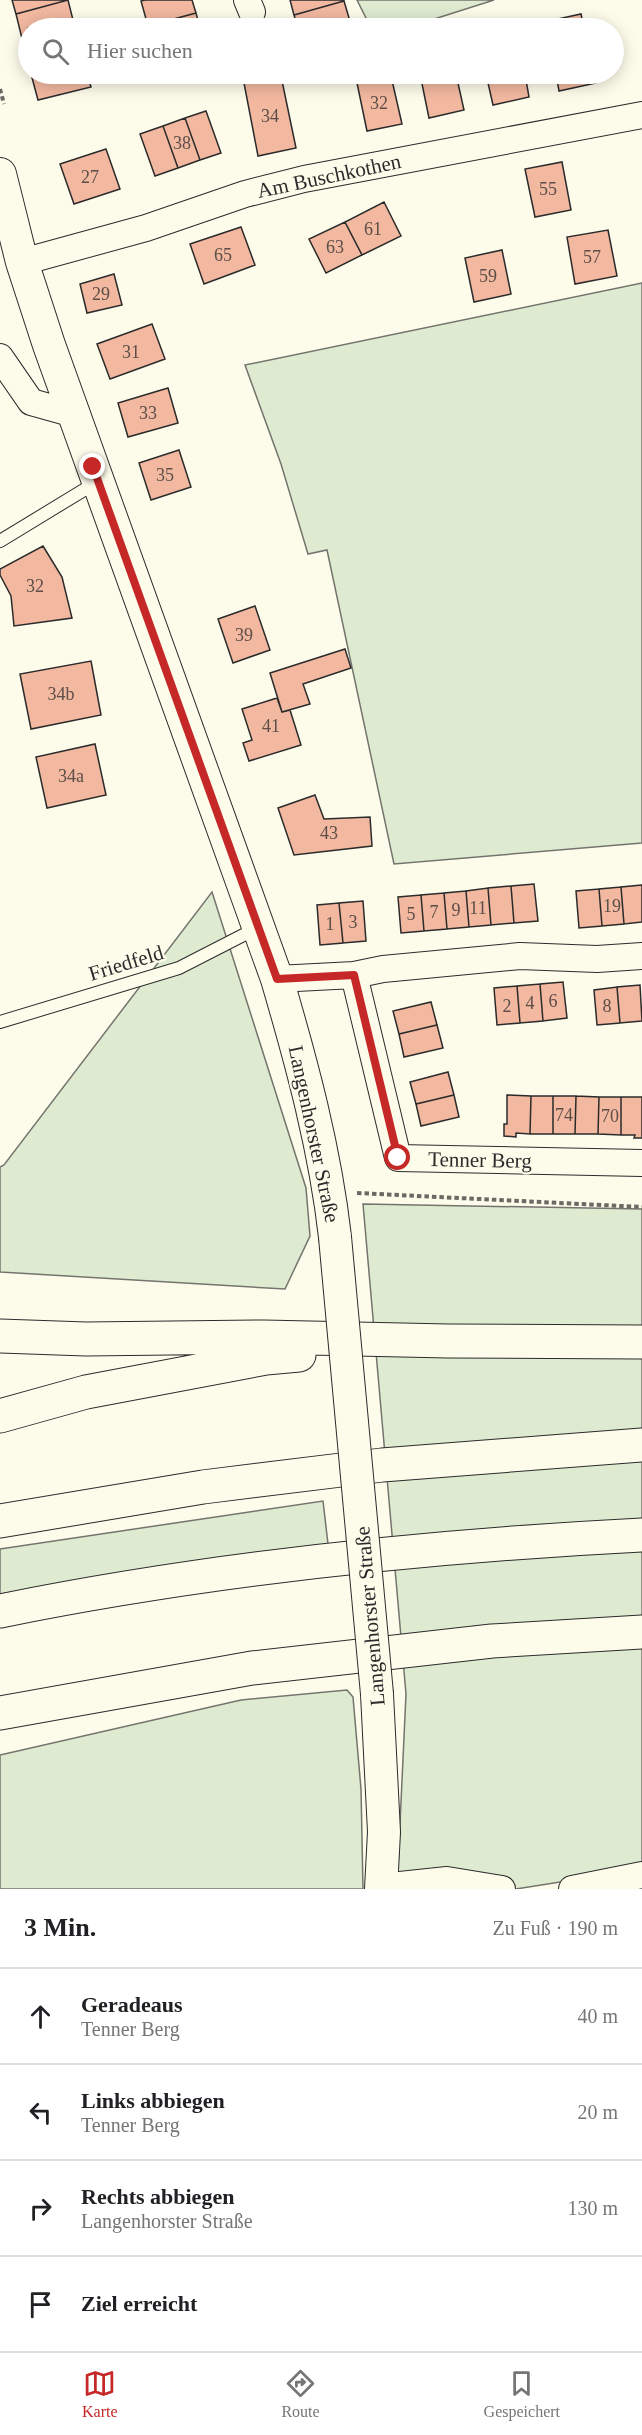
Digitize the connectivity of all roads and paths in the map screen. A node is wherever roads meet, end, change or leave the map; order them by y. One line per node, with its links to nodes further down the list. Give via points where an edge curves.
1 (0, 89): 2 (path)
2 (4, 104)
3 (642, 115): 5 (street, Am Buschkothen, via 304,179)
4 (0, 174): 5 (street, Langenhorster Straße)
5 (22, 262): 7 (street, Langenhorster Straße)
6 (0, 357): 7 (street, via 31,402)
7 (74, 414): 8 (street, Langenhorster Straße)
8 (98, 482): 9 (lane); 10 (street, Langenhorster Straße)
9 (0, 541)
10 (257, 928): 13 (street, Langenhorster Straße); 14 (lane, Friedfeld, via 179,968)
11 (642, 956): 12 (street, via 520,956)
12 (354, 975): 13 (street); 15 (street, Tenner Berg, via 398,1158)
13 (277, 979): 29 (street, Langenhorster Straße, bridge, via 308,1087 330,1191 377,1694 384,1832)
14 (0, 1022)
15 (642, 1163)
16 (354, 1193): 17 (path)
17 (642, 1207)
18 (0, 1336): 19 (highway)
19 (448, 1341): 20 (highway); 21 (highway, via 266,1358 86,1392)
20 (642, 1342)
21 (0, 1416)
22 (642, 1445): 23 (highway, via 382,1465 203,1486)
23 (0, 1521)
24 (642, 1535): 25 (highway, via 387,1552 222,1572)
25 (0, 1611)
26 (642, 1632): 27 (highway, via 492,1641 252,1668)
27 (0, 1713)
28 (642, 1875): 31 (street)
29 (381, 1888): 30 (street, via 447,1880)
30 (502, 1889)
31 (572, 1889)

